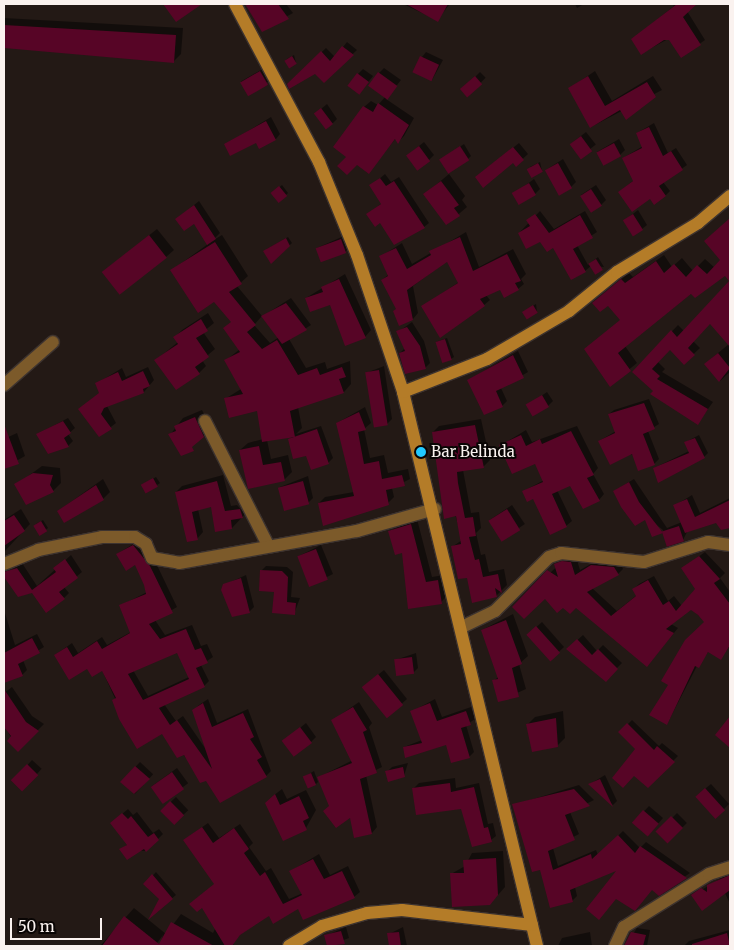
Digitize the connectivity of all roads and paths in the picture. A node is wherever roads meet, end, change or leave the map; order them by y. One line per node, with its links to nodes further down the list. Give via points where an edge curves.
1 (235, 4): 5 (main road, via 319,162 358,255)
2 (730, 196): 5 (main road, via 698,223 617,272 569,311 487,359)
3 (53, 342): 4 (street)
4 (4, 385)
5 (403, 392): 7 (main road)
6 (205, 421): 8 (street)
7 (435, 509): 8 (street, via 357,531); 11 (main road)
8 (268, 545): 10 (street, via 172,563 152,558 146,544 135,537 102,537 38,550)
9 (730, 545): 11 (street, via 708,542 644,562 561,553 549,557 495,611)
10 (4, 564)
11 (462, 627): 13 (main road)
12 (730, 867): 16 (street, via 708,874 624,927)
13 (532, 925): 14 (main road, via 402,910 367,913 322,926); 15 (main road)
14 (289, 946)
15 (538, 946)
16 (614, 946)

